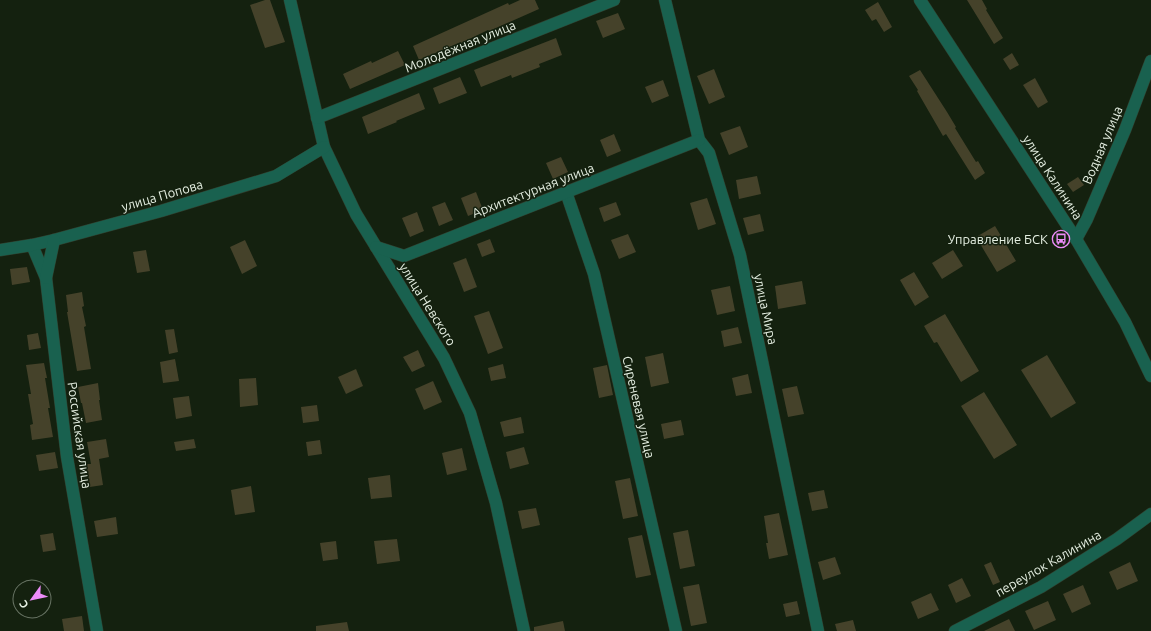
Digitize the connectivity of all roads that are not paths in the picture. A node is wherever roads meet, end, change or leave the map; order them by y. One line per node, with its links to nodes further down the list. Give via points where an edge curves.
1 (290, 0): 6 (street, улица Невского)
2 (614, 0): 6 (street, Молодёжная улица)
3 (665, 0): 7 (street, улица Мира)
4 (920, 0): 10 (street, улица Калинина)
5 (1151, 61): 10 (street, Водная улица, via 1125,130)
6 (317, 118): 8 (street, улица Невского)
7 (699, 140): 9 (street, Архитектурная улица); 21 (street, улица Мира, via 709,153 740,255)
8 (324, 147): 11 (street, улица Попова, via 276,176); 13 (street, улица Невского, via 356,214)
9 (566, 192): 13 (street, Архитектурная улица, via 404,256); 20 (street, Сиреневая улица, via 594,274)
10 (1076, 239): 16 (street, улица Калинина, via 1125,322)
11 (54, 240): 12 (street, улица Попова); 15 (street)
12 (32, 245): 14 (street, улица Попова); 15 (street, Российская улица)
13 (376, 247): 19 (street, улица Невского, via 444,358 470,413 496,503)
14 (0, 250)
15 (46, 278): 18 (street, Российская улица, via 67,457)
16 (1151, 376)
17 (1151, 514): 22 (street, переулок Калинина, via 1117,539 1041,587)
18 (97, 631)
19 (524, 631)
20 (676, 631)
21 (818, 631)
22 (955, 631)

